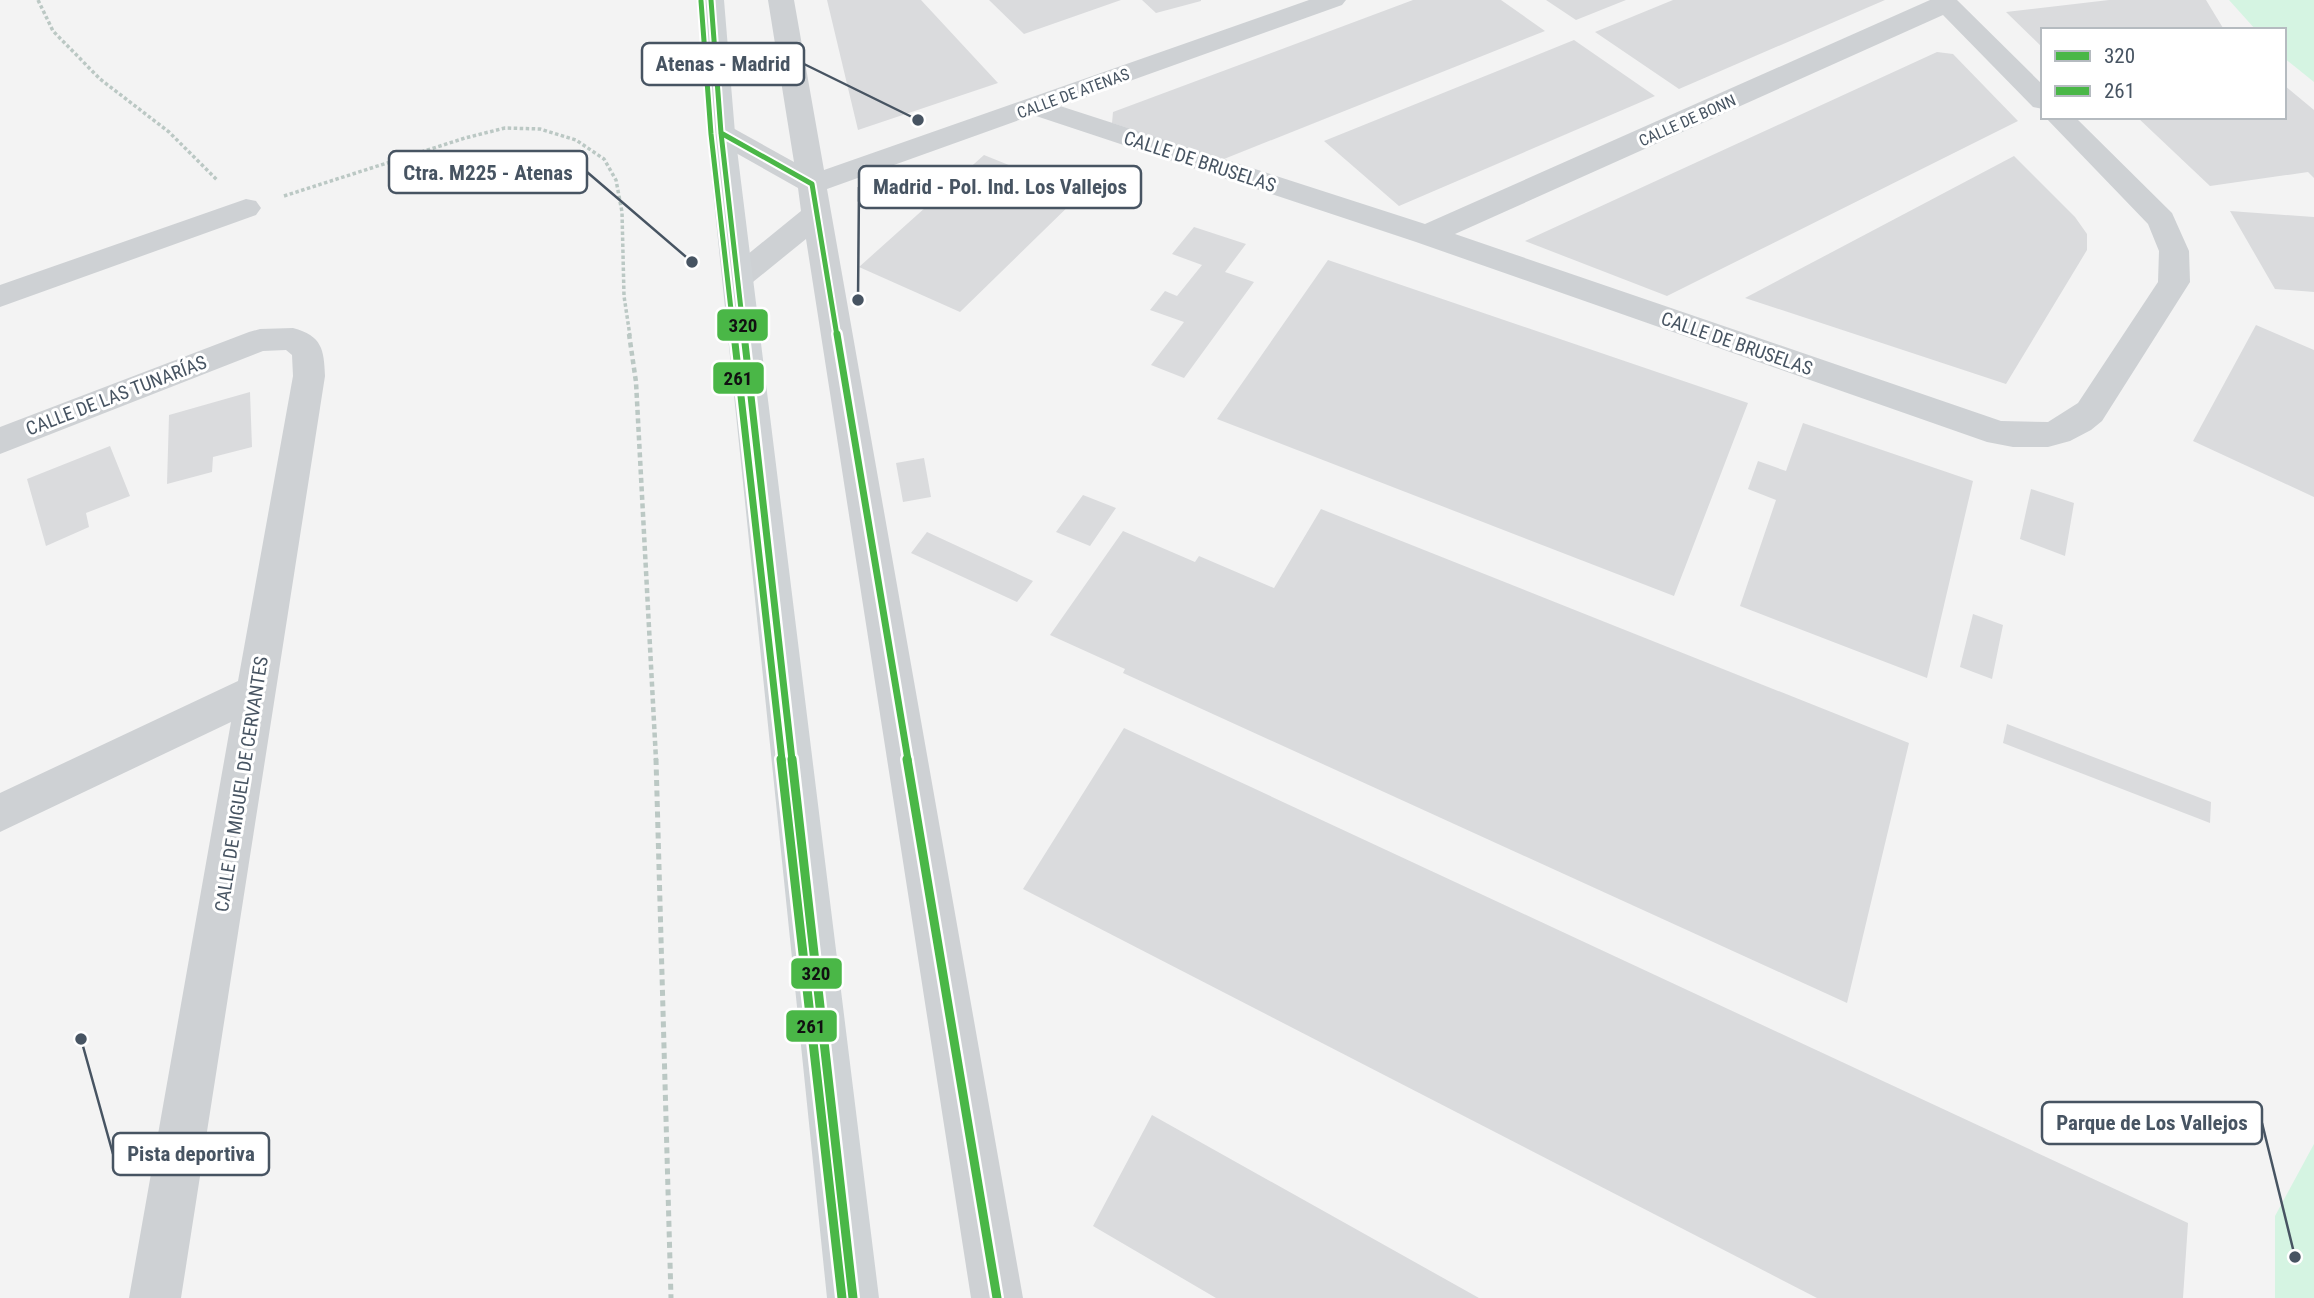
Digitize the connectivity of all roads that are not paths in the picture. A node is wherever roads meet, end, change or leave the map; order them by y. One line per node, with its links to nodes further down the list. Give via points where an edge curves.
1 (711, 0): 8 (street)
2 (781, 0): 9 (street)
3 (1333, 0): 6 (street, CALLE DE ATENAS)
4 (1945, 2): 5 (street); 11 (street, CALLE DE BONN)
5 (2041, 99)
6 (1036, 107): 9 (street, CALLE DE ATENAS); 11 (street, CALLE DE BRUSELAS)
7 (2061, 119): 11 (street, CALLE DE BRUSELAS, via 2161,220 2174,251 2174,282 2090,412 2072,428 2039,437 1999,433)
8 (721, 133): 9 (street); 12 (street)
9 (814, 199): 12 (street); 20 (street)
10 (246, 208): 13 (street)
11 (1427, 235)
12 (737, 279): 19 (street)
13 (0, 296)
14 (232, 349): 15 (street, CALLE DE LAS TUNARÍAS); 16 (street, CALLE DE MIGUEL DE CERVANTES, via 260,340 293,339 308,351 309,376)
15 (0, 441)
16 (257, 691): 17 (street); 18 (street, CALLE DE MIGUEL DE CERVANTES)
17 (0, 814)
18 (155, 1298)
19 (853, 1298)
20 (997, 1298)

